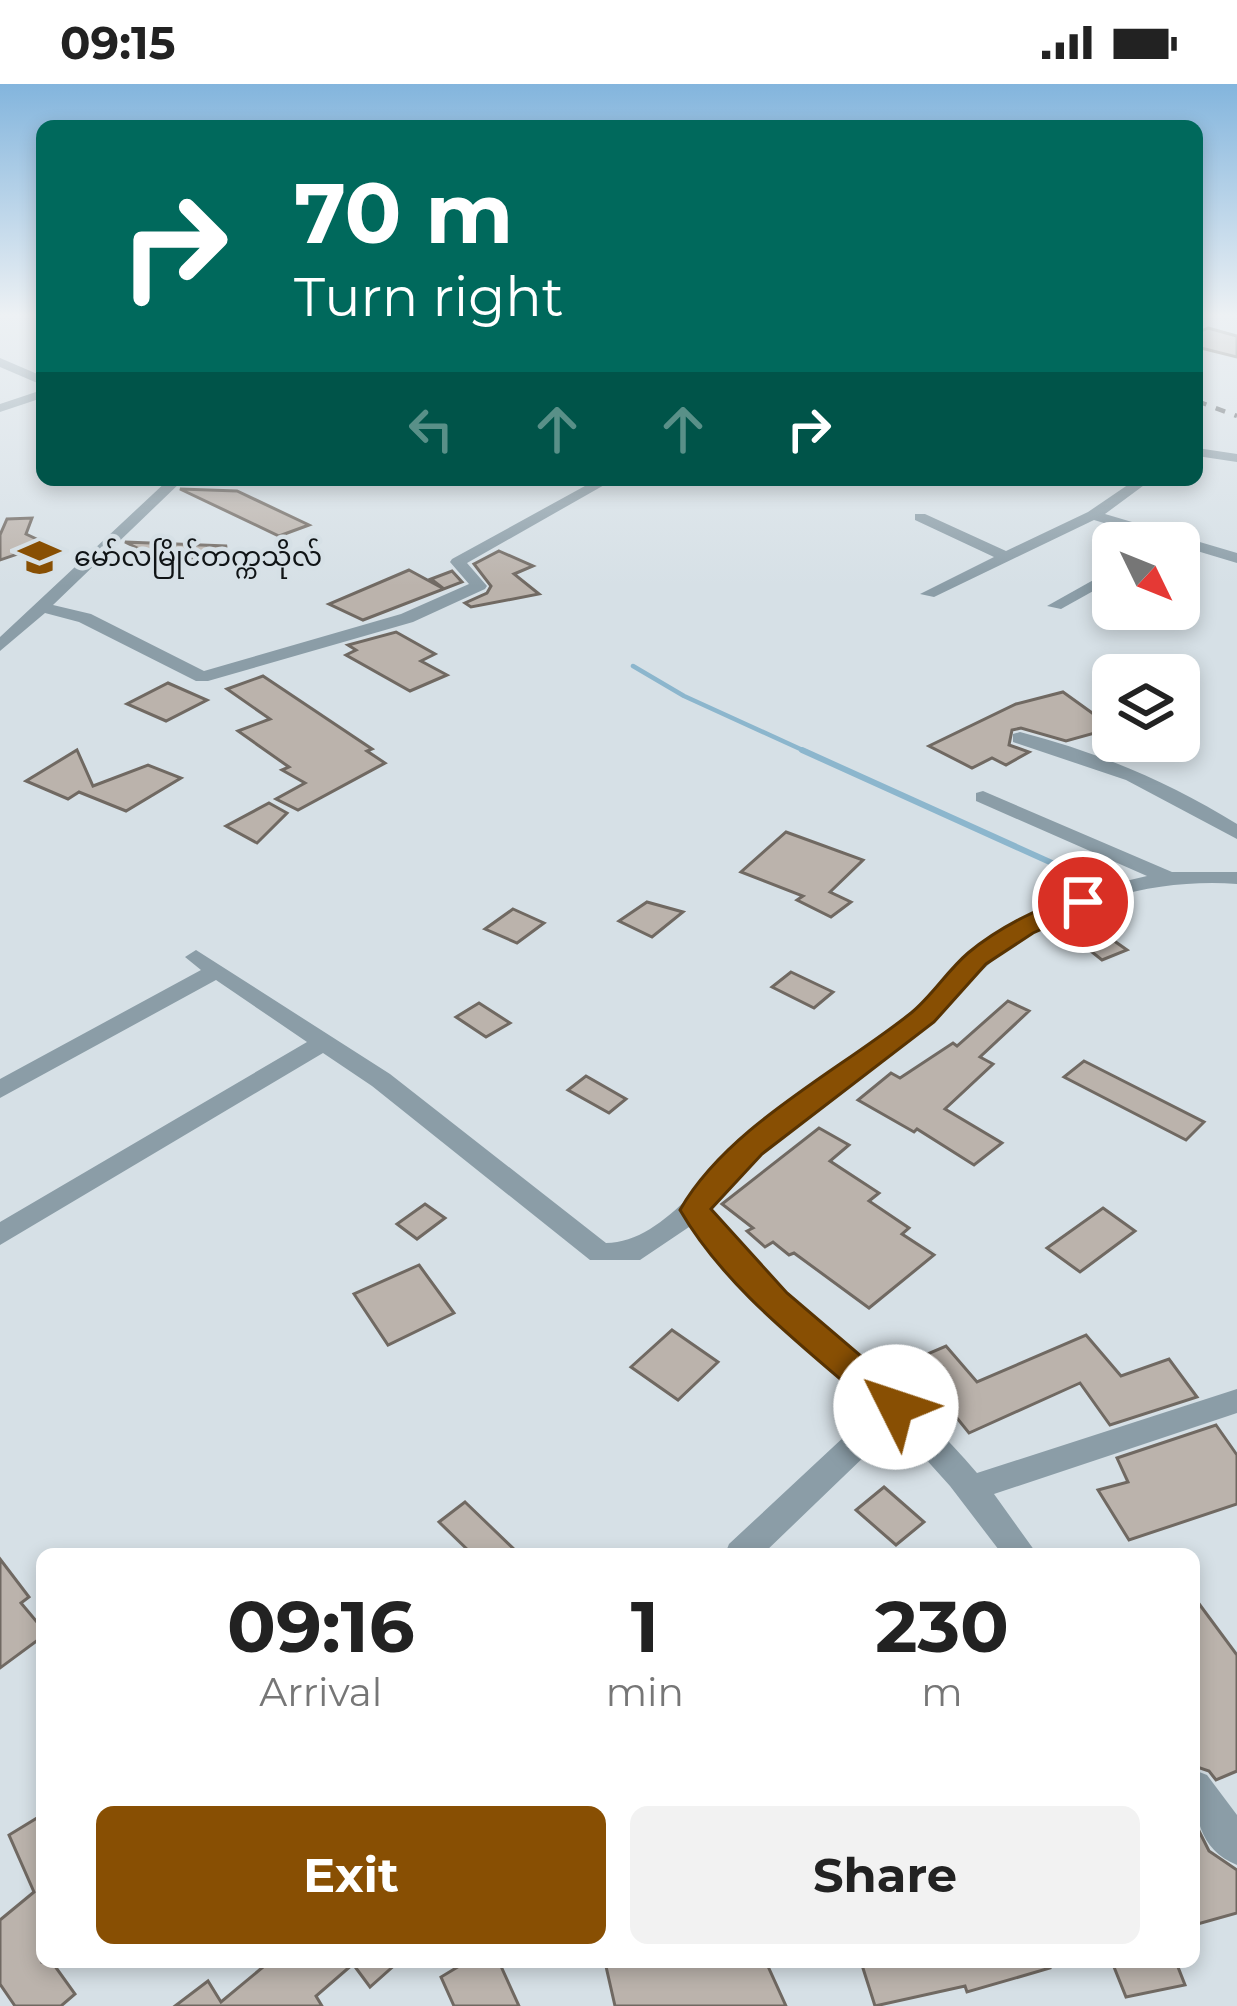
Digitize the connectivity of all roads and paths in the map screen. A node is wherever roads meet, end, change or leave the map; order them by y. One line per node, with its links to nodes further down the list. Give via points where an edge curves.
1 (1203, 453): 2 (street)
2 (1237, 458)
3 (170, 486): 15 (street)
4 (595, 486): 15 (street, via 458,562 479,586 406,618 202,677 85,618)
5 (1135, 486): 6 (street)
6 (1094, 515): 8 (street); 10 (street)
7 (920, 517): 10 (street)
8 (1114, 522)
9 (1200, 548): 11 (street)
10 (1007, 556): 13 (street)
11 (1237, 557)
12 (1092, 586): 14 (street)
13 (928, 594)
14 (1055, 606)
15 (41, 607): 16 (street)
16 (0, 646)
17 (1020, 738): 19 (street, via 1100,759 1174,792)
18 (983, 797): 21 (street)
19 (1237, 833)
20 (1237, 878): 21 (street)
21 (1172, 880): 24 (street, via 1083,902 977,958 925,1016 752,1147)
22 (324, 1042): 23 (street, via 206,964); 24 (street, via 600,1253 630,1252); 25 (street)
23 (0, 1090)
24 (695, 1210): 27 (street, via 776,1302)
25 (0, 1235)
26 (1237, 1402): 28 (street)
27 (896, 1407): 28 (street); 29 (street)
28 (972, 1488): 30 (street)
29 (747, 1548)
30 (1017, 1548)
31 (1200, 1796): 32 (street)
32 (1237, 1846)

